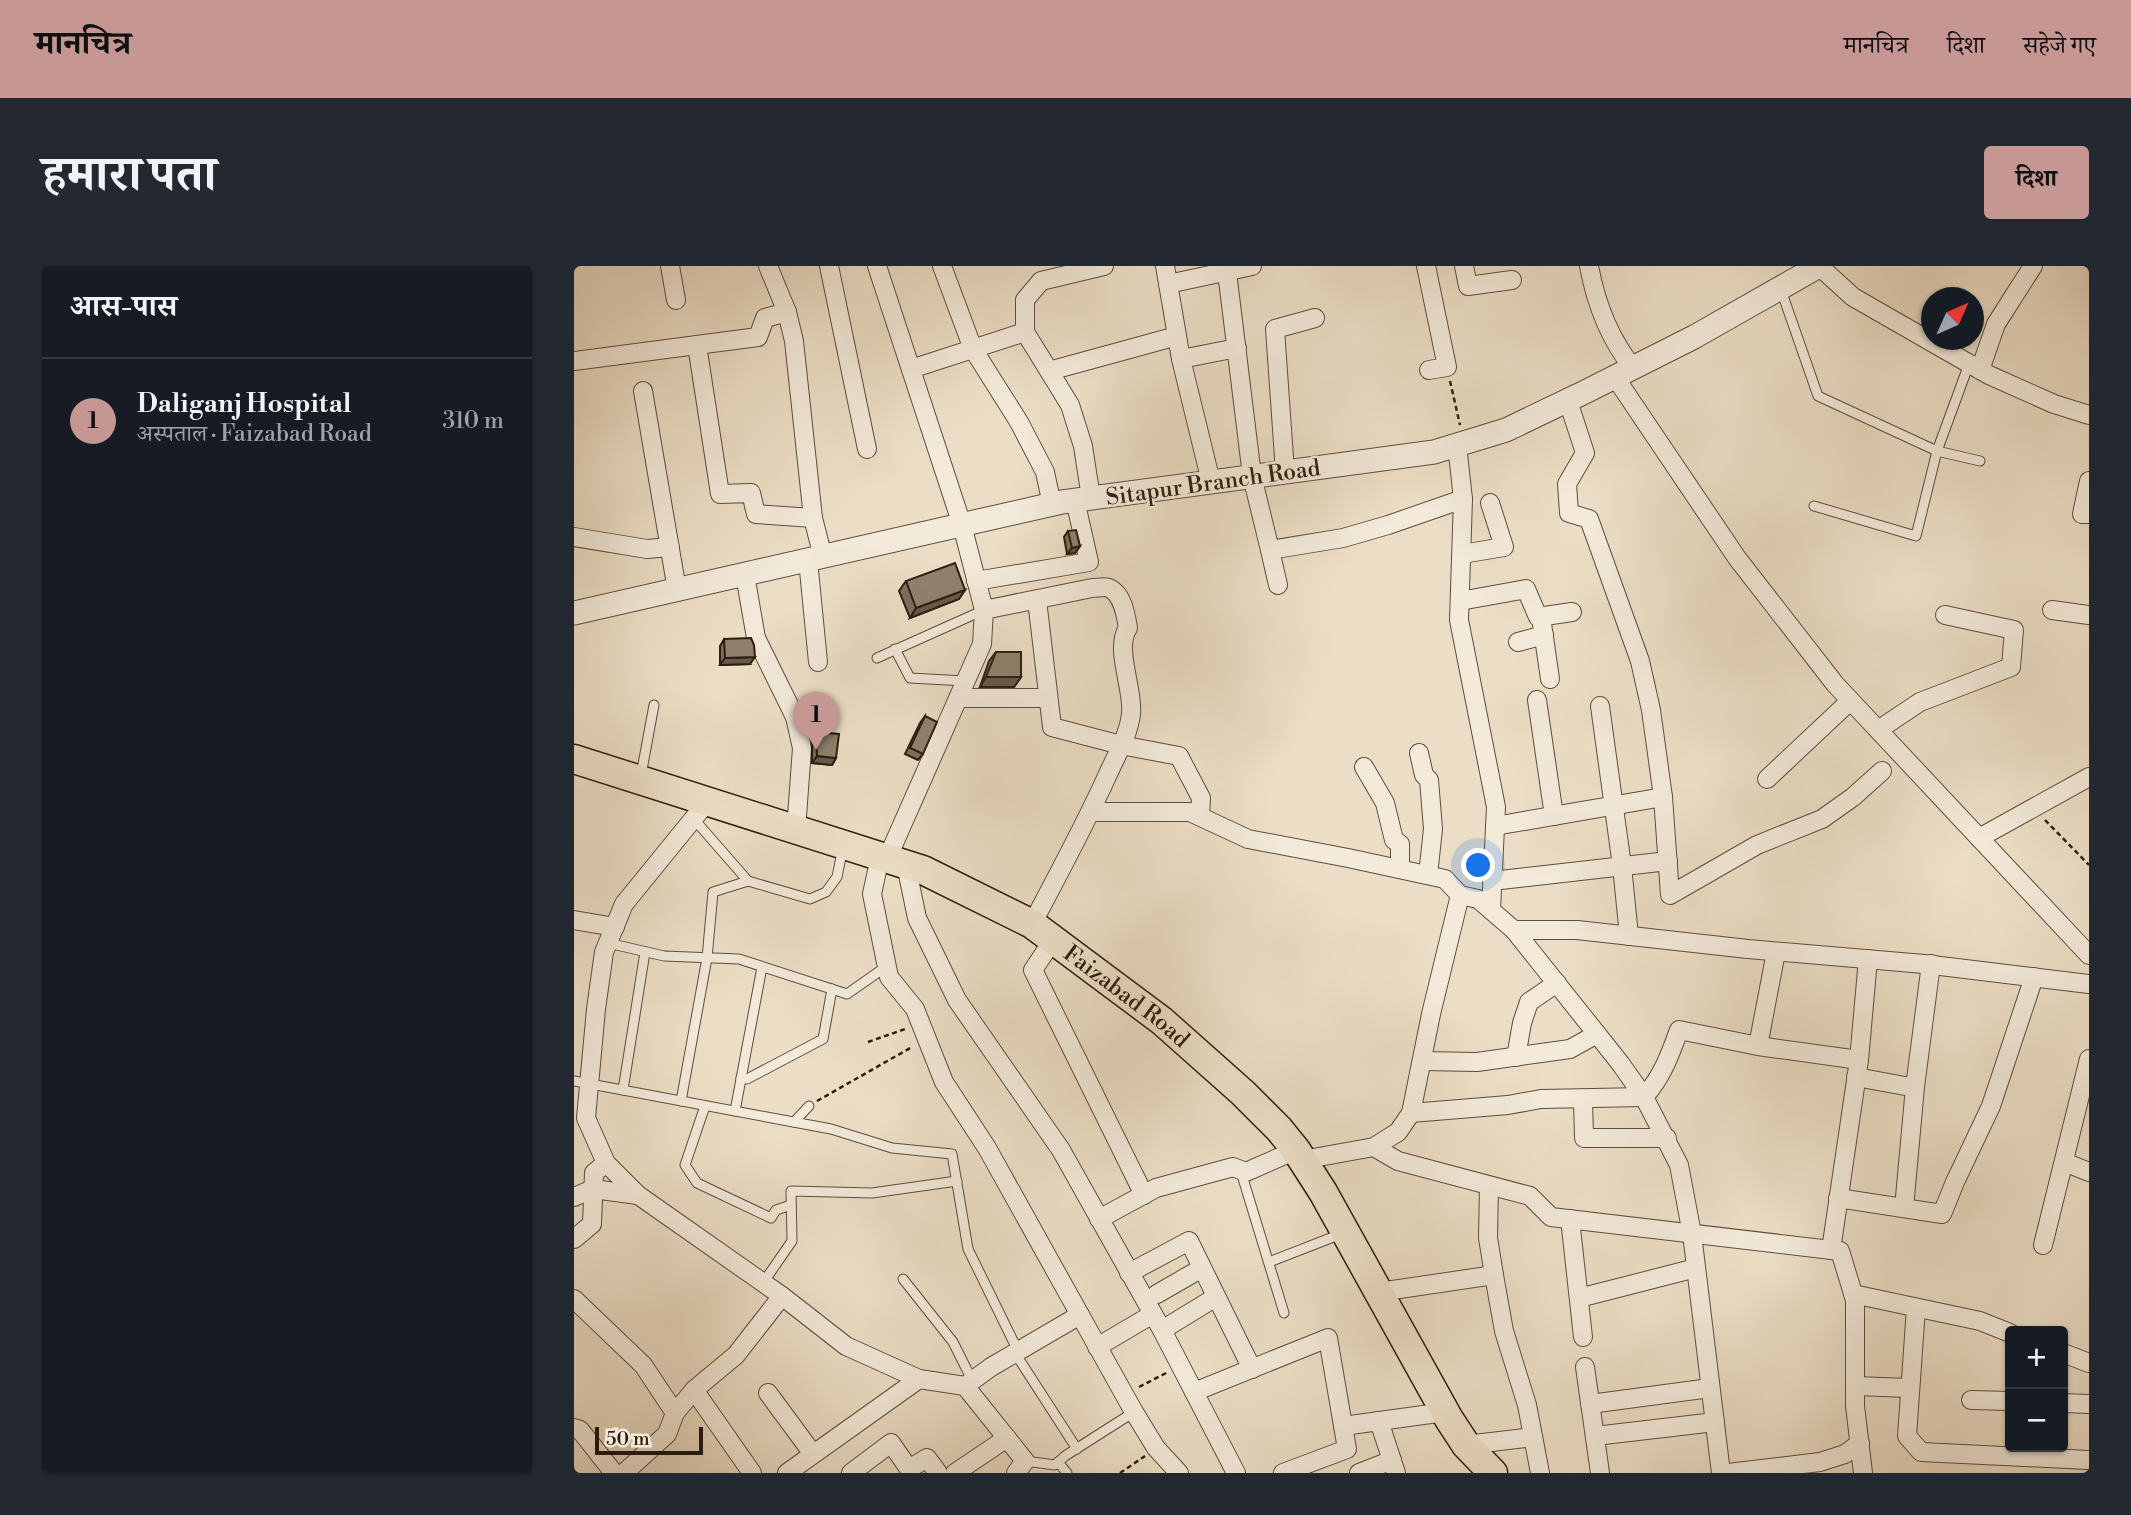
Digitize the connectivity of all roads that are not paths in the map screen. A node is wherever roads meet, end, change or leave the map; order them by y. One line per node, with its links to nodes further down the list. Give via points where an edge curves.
1 (670, 266): 18 (street)
2 (768, 266): 19 (street)
3 (829, 266): 37 (street)
4 (877, 266): 29 (street)
5 (942, 266): 25 (street)
6 (1104, 266): 21 (street, via 1041,281 1025,300)
7 (1165, 266): 16 (street)
8 (1252, 266): 14 (street)
9 (1426, 266): 30 (street, via 1447,367)
10 (1464, 266): 15 (street, via 1468,286)
11 (1589, 266): 32 (street)
12 (1819, 266): 17 (street, Sitapur Branch Road); 28 (street, via 1853,297)
13 (2033, 266): 28 (street)
14 (1227, 272): 16 (street); 24 (street)
15 (1512, 280)
16 (1168, 284): 22 (street)
17 (1780, 288): 32 (street, Sitapur Branch Road); 38 (lane, via 1818,396)
18 (676, 300)
19 (787, 312): 23 (street, via 765,318 758,337); 50 (street)
20 (1315, 318): 40 (street, via 1275,328)
21 (1025, 331): 25 (street); 31 (street)
22 (1177, 336): 26 (street); 31 (street)
23 (697, 345): 27 (street); 50 (street, via 720,494 751,492 756,514)
24 (1237, 348): 26 (street); 41 (street)
25 (972, 349): 29 (street); 47 (street, via 1045,472)
26 (1181, 359): 43 (street)
27 (574, 361)
28 (1974, 367): 35 (street); 38 (lane)
29 (911, 369): 51 (street)
30 (1429, 370)
31 (1049, 371): 44 (street, via 1070,405 1083,446)
32 (1624, 373): 34 (street, Sitapur Branch Road); 80 (street, via 1737,558)
33 (643, 391): 53 (street)
34 (1568, 401): 36 (street, Sitapur Branch Road); 92 (street, via 1584,453 1567,484 1569,513 1589,519 1640,661)
35 (2089, 415)
36 (1460, 444): 40 (street, Sitapur Branch Road, via 1434,452); 45 (street)
37 (867, 449)
38 (1937, 451): 39 (lane); 48 (lane, via 1916,536)
39 (1980, 461)
40 (1285, 472): 41 (street, Sitapur Branch Road)
41 (1252, 476): 43 (street, Sitapur Branch Road); 54 (street)
42 (2089, 481): 49 (street, via 2082,514)
43 (1211, 482): 44 (street, Sitapur Branch Road)
44 (1083, 499): 47 (street, Sitapur Branch Road); 58 (street, via 1088,562)
45 (1463, 499): 54 (street, via 1343,538); 55 (street)
46 (1490, 503): 55 (street, via 1504,547)
47 (1052, 505): 51 (street, Sitapur Branch Road)
48 (1814, 506)
49 (2089, 514)
50 (814, 518): 56 (street)
51 (962, 525): 56 (street, Sitapur Branch Road); 58 (street)
52 (574, 537): 53 (street, via 647,549)
53 (670, 547): 60 (street)
54 (1270, 550): 59 (street)
55 (1462, 554): 62 (street)
56 (816, 559): 57 (street, Sitapur Branch Road); 74 (street)
57 (745, 575): 60 (street, Sitapur Branch Road); 99 (street, via 756,638 795,717 802,748)
58 (976, 581): 63 (street)
59 (1278, 585)
60 (677, 590): 66 (street, Sitapur Branch Road)
61 (1037, 600): 63 (street); 78 (street); 84 (street, via 1108,587 1118,595 1128,628 1124,654 1131,713)
62 (1461, 601): 69 (street, via 1526,589); 98 (street, via 1460,620 1496,807)
63 (984, 610): 72 (lane); 76 (street, via 982,644)
64 (2053, 611): 68 (street)
65 (1572, 612): 69 (street)
66 (574, 613)
67 (1945, 615): 83 (street, via 2014,631 2011,667 1920,702)
68 (2089, 615)
69 (1541, 617): 70 (street)
70 (1544, 635): 71 (street); 75 (street)
71 (1518, 642)
72 (895, 649): 73 (lane); 76 (lane, via 911,678)
73 (877, 657)
74 (818, 662)
75 (1550, 679)
76 (965, 681): 77 (street)
77 (958, 698): 78 (street); 102 (street)
78 (1048, 698): 84 (street, via 1052,727)
79 (1537, 700): 97 (street)
80 (1850, 701): 83 (street); 89 (street)
81 (654, 705): 90 (lane)
82 (1600, 706): 93 (street)
83 (1878, 730): 100 (street)
84 (1121, 745): 95 (street); 96 (street, via 1179,756 1201,798)
85 (1419, 753): 106 (street, via 1429,780 1433,829)
86 (574, 759): 90 (main road, Faizabad Road)
87 (1364, 766): 105 (street, via 1385,803 1394,840 1400,844)
88 (1882, 771): 103 (street, via 1822,819 1757,845 1670,895)
89 (1767, 779)
90 (640, 780): 94 (main road, Faizabad Road)
91 (2088, 781): 100 (street)
92 (1663, 797): 93 (street); 103 (street)
93 (1614, 805): 97 (street); 104 (street)
94 (700, 810): 99 (main road, Faizabad Road); 107 (lane); 114 (street, via 624,904)
95 (1091, 812): 96 (street, via 1190,812); 113 (street)
96 (1200, 816): 105 (street, via 1248,839)
97 (1554, 816): 98 (street)
98 (1495, 826): 108 (street)
99 (796, 830): 101 (main road, Faizabad Road)
100 (1979, 838): 118 (street)
101 (844, 846): 102 (main road, Faizabad Road); 107 (lane, via 837,877 825,892 810,899)
102 (891, 860): 113 (main road, Faizabad Road, via 923,870); 122 (street, via 873,894); 162 (street, via 957,1000 1060,1150)
103 (1668, 860): 104 (street)
104 (1622, 866): 108 (street); 115 (street)
105 (1400, 869): 106 (street)
106 (1428, 875): 109 (street, via 1445,879)
107 (748, 881): 119 (lane, via 713,892)
108 (1492, 881): 110 (street)
109 (1460, 895): 110 (street, via 1478,899); 132 (street)
110 (1491, 910): 112 (street)
111 (574, 920): 114 (street)
112 (1514, 930): 115 (street); 125 (street)
113 (1043, 932): 148 (main road, Faizabad Road, via 1162,1021 1243,1093); 157 (street, via 1033,970)
114 (611, 935): 116 (lane); 135 (street, via 604,952)
115 (1629, 936): 117 (street)
116 (645, 952): 119 (lane); 137 (lane)
117 (1776, 952): 120 (street); 129 (street)
118 (2089, 955)
119 (707, 958): 123 (lane, via 739,959); 140 (lane)
120 (1868, 959): 121 (street); 133 (street)
121 (1931, 964): 124 (street); 161 (street)
122 (887, 965): 127 (lane, via 847,994); 185 (street, via 889,977 915,1009 944,1082 987,1148)
123 (762, 967): 127 (lane); 134 (lane)
124 (2034, 976): 126 (street); 161 (street, via 1991,1105 1942,1214)
125 (1557, 983): 128 (street); 130 (street, via 1529,1002)
126 (2089, 984)
127 (832, 989): 134 (lane, via 823,1039)
128 (1597, 1034): 130 (street, via 1570,1049); 138 (street)
129 (1758, 1046): 133 (street); 138 (street, via 1679,1030 1665,1068)
130 (1516, 1057): 132 (street)
131 (2089, 1059): 149 (street)
132 (1422, 1061): 144 (street)
133 (1857, 1069): 136 (street); 159 (street)
134 (741, 1079): 143 (lane)
135 (582, 1083): 137 (lane); 150 (street, via 586,1118)
136 (1905, 1086)
137 (622, 1090): 140 (lane)
138 (1644, 1097): 139 (street); 146 (street)
139 (1583, 1099): 144 (street); 146 (street, via 1584,1138)
140 (681, 1101): 141 (lane)
141 (705, 1105): 143 (lane); 160 (lane, via 685,1165 697,1183 771,1217)
142 (809, 1106): 145 (lane)
143 (736, 1111): 145 (lane)
144 (1411, 1113): 147 (street, via 1398,1132)
145 (794, 1122): 153 (lane, via 892,1148 952,1154)
146 (1667, 1138): 165 (street, via 1679,1165)
147 (1374, 1147): 148 (street); 154 (street, via 1398,1161)
148 (1299, 1155): 151 (street); 164 (main road, Faizabad Road)
149 (2064, 1162): 152 (street); 167 (street)
150 (606, 1163): 155 (street, via 594,1173); 156 (street)
151 (1241, 1170): 157 (street, via 1233,1167); 169 (lane)
152 (2089, 1172)
153 (957, 1181): 160 (lane, via 872,1193 791,1191); 190 (lane, via 968,1249)
154 (1489, 1186): 163 (street, via 1530,1196 1551,1217); 173 (street, via 1488,1238)
155 (593, 1189): 156 (street); 158 (street); 166 (street, via 592,1224)
156 (638, 1195): 175 (street)
157 (1144, 1195): 162 (street)
158 (574, 1197)
159 (1838, 1198): 161 (street); 168 (street)
160 (791, 1205): 175 (lane, via 792,1241)
161 (1904, 1208)
162 (1100, 1219): 172 (street)
163 (1570, 1219): 165 (street); 181 (street)
164 (1345, 1232): 169 (lane); 176 (main road, Faizabad Road)
165 (1692, 1234): 168 (street); 171 (street)
166 (574, 1239)
167 (2043, 1245)
168 (1831, 1250): 178 (street, via 1840,1251)
169 (1269, 1262): 184 (lane)
170 (1202, 1268): 172 (street, via 1189,1241); 177 (street); 180 (street)
171 (1696, 1268): 181 (street); 198 (street)
172 (1129, 1273): 186 (street)
173 (1494, 1275): 176 (street); 216 (street)
174 (903, 1279): 196 (lane, via 953,1342)
175 (764, 1283): 179 (street)
176 (1379, 1292): 209 (main road, Faizabad Road)
177 (1157, 1294)
178 (1853, 1294): 183 (street); 197 (street)
179 (782, 1296): 195 (street, via 846,1346); 200 (street, via 736,1355)
180 (1216, 1297): 186 (street); 194 (street)
181 (1579, 1298): 188 (street)
182 (576, 1305): 210 (street, via 643,1365)
183 (1916, 1308): 187 (street); 199 (street)
184 (1284, 1313)
185 (1080, 1315): 189 (street); 190 (street)
186 (1157, 1322): 189 (street); 201 (street)
187 (2005, 1331)
188 (1583, 1337)
189 (1097, 1346): 208 (street)
190 (1016, 1352): 196 (street); 220 (lane)
191 (2068, 1355): 192 (street)
192 (2089, 1363)
193 (1585, 1367): 205 (street)
194 (1252, 1368): 201 (street); 213 (street, via 1328,1338)
195 (919, 1379): 196 (street); 222 (street)
196 (969, 1383): 217 (street)
197 (1855, 1387): 199 (street); 218 (street)
198 (1710, 1388): 205 (street); 212 (street)
199 (1910, 1388): 221 (street, via 1907,1436 1921,1452)
200 (694, 1390): 210 (street); 229 (street)
201 (1194, 1392): 236 (street)
202 (768, 1393): 222 (street)
203 (1971, 1400): 204 (street)
204 (2005, 1401)
205 (1590, 1404): 215 (street)
206 (2068, 1404): 207 (street)
207 (2089, 1404)
208 (1134, 1412): 220 (lane); 235 (street, via 1156,1448)
209 (1445, 1412): 211 (street); 219 (main road, Faizabad Road)
210 (675, 1413): 228 (street, via 667,1434)
211 (1379, 1421): 213 (street); 225 (street)
212 (1715, 1422): 215 (street); 242 (street)
213 (1343, 1426): 226 (street, via 1347,1449)
214 (574, 1428): 227 (street)
215 (1595, 1436): 241 (street)
216 (1533, 1437): 219 (street); 240 (street)
217 (1007, 1438): 224 (street); 233 (street)
218 (1860, 1443): 243 (street, via 1846,1454 1820,1462); 244 (street)
219 (1466, 1445): 239 (main road, Faizabad Road)
220 (1077, 1449): 223 (lane)
221 (2088, 1456)
222 (811, 1462): 230 (street)
223 (1058, 1462): 224 (lane); 234 (lane)
224 (1021, 1467)
225 (1394, 1467): 238 (street)
226 (1303, 1470): 237 (street)
227 (614, 1473)
228 (624, 1473)
229 (752, 1473)
230 (787, 1473)
231 (851, 1473): 232 (street, via 891,1443 909,1469 927,1458)
232 (938, 1473)
233 (955, 1473)
234 (1067, 1473)
235 (1179, 1473)
236 (1236, 1473)
237 (1283, 1473)
238 (1359, 1473)
239 (1493, 1473)
240 (1540, 1473)
241 (1600, 1473)
242 (1721, 1473)
243 (1728, 1473)
244 (1863, 1473)

